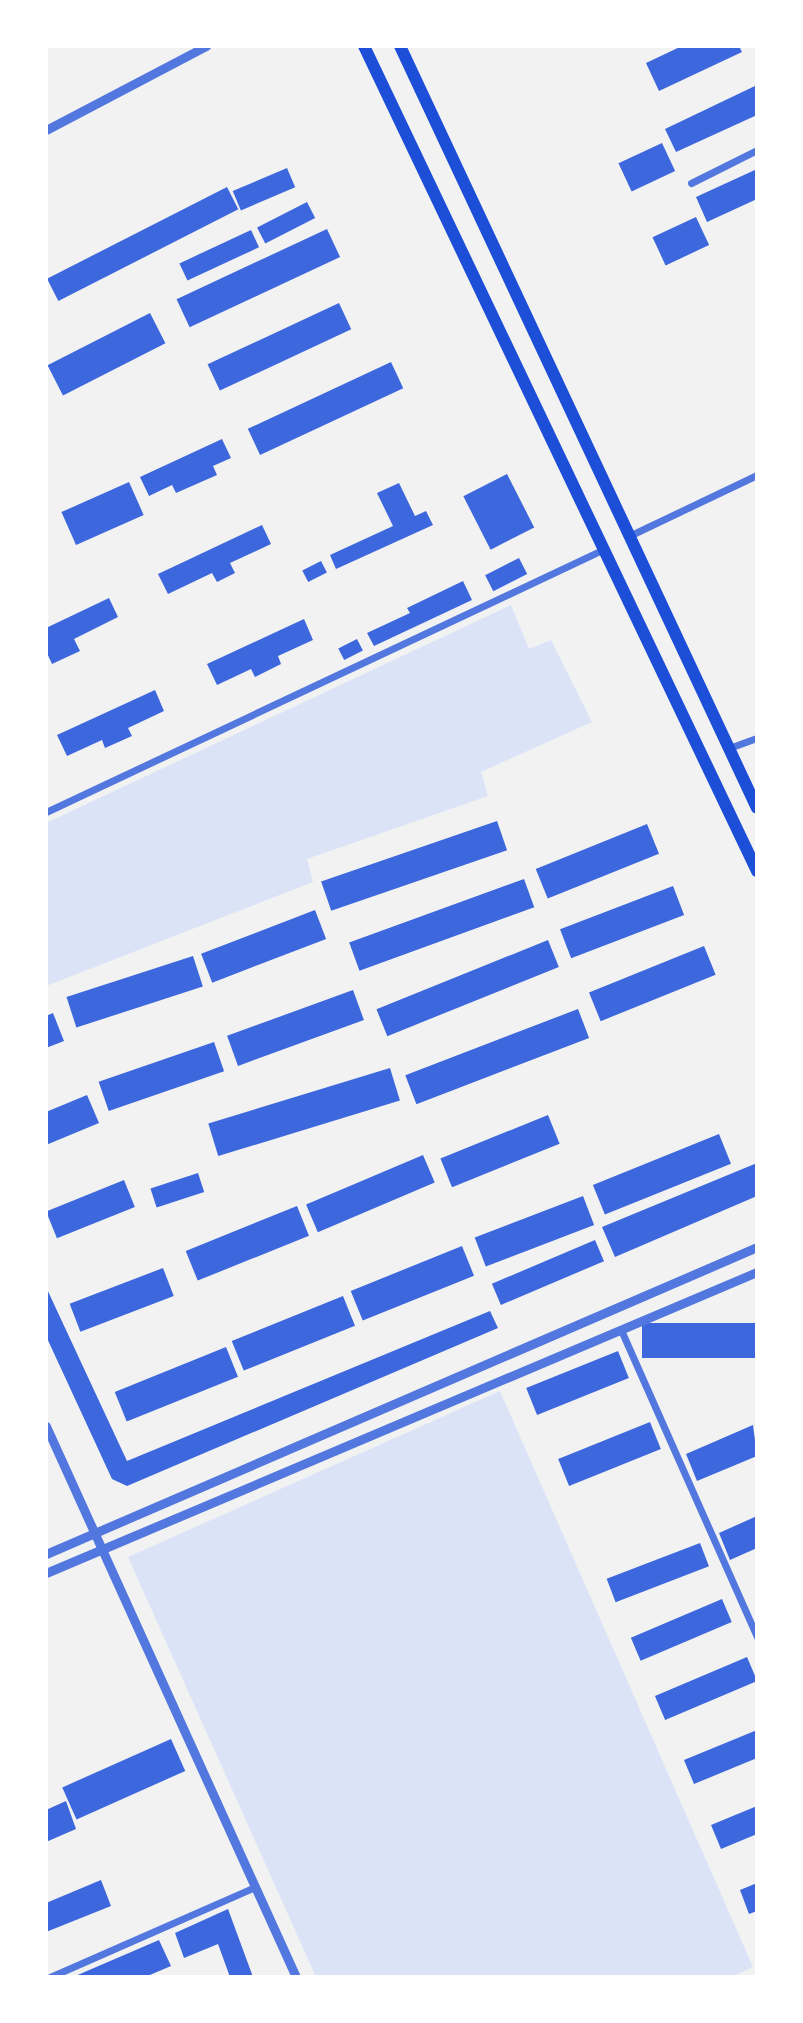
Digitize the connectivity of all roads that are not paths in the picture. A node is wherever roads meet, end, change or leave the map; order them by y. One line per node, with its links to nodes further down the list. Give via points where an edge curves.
1 (206, 46): 4 (street)
2 (364, 46): 9 (main road)
3 (400, 46): 8 (main road)
4 (46, 130)
5 (757, 150): 6 (street)
6 (691, 183)
7 (757, 475): 8 (street)
8 (631, 535): 11 (main road)
9 (602, 550): 13 (street); 14 (main road)
10 (757, 738): 11 (street)
11 (729, 748): 12 (main road)
12 (757, 808)
13 (46, 812)
14 (757, 871)
15 (757, 1247): 19 (street)
16 (757, 1272): 17 (street)
17 (621, 1330): 20 (street); 23 (street)
18 (46, 1426): 19 (street)
19 (94, 1534): 20 (street); 21 (street)
20 (101, 1550): 22 (street); 24 (street)
21 (46, 1554)
22 (46, 1573)
23 (757, 1637)
24 (255, 1887): 25 (street); 26 (street)
25 (50, 1977)
26 (296, 1977)

